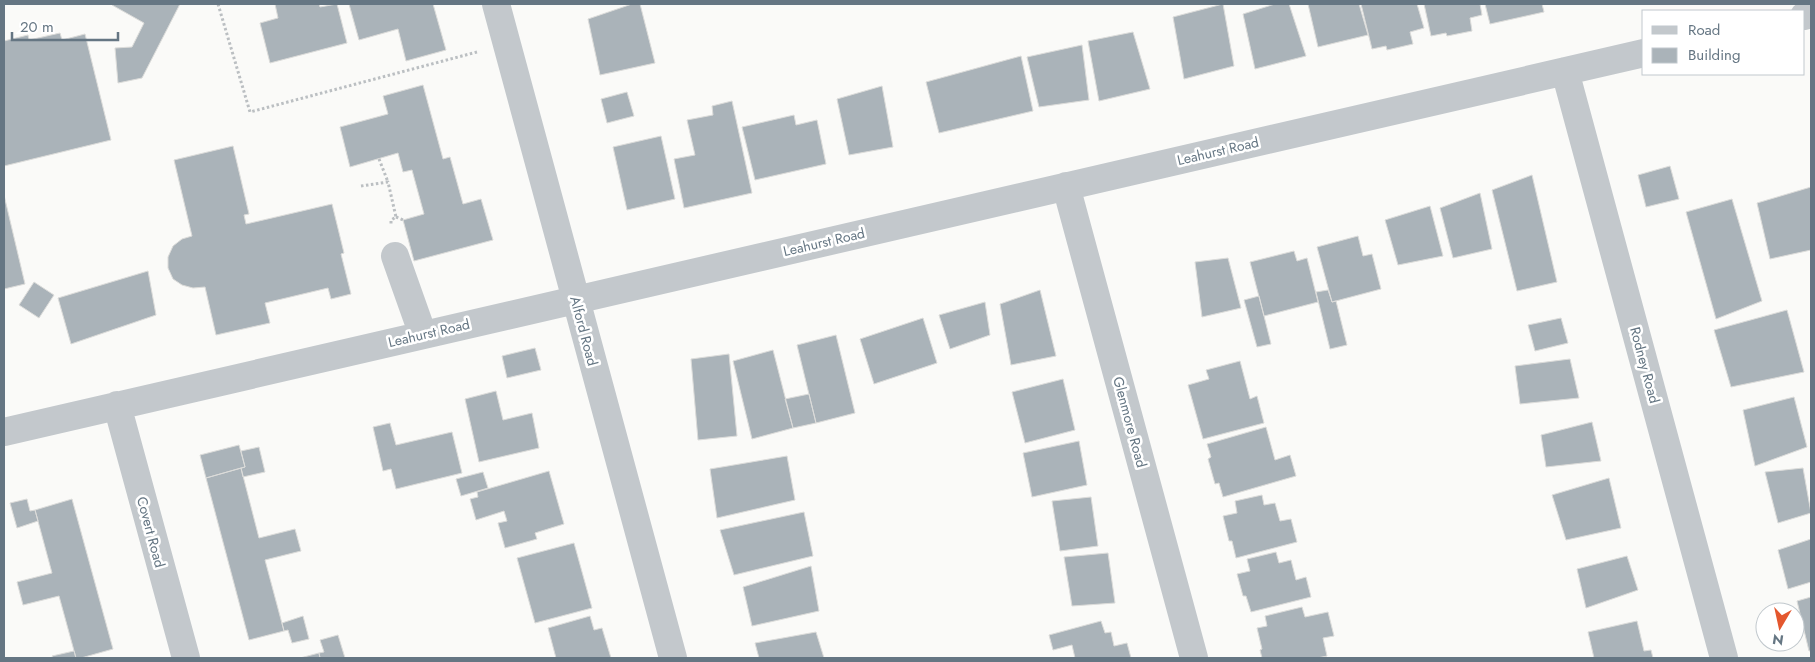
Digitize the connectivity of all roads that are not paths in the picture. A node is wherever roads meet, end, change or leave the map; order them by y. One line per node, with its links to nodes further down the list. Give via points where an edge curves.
1 (496, 4): 6 (street, Alford Road)
2 (1642, 53): 3 (street, Leahurst Road)
3 (1565, 71): 4 (street, Leahurst Road); 13 (street, Rodney Road)
4 (1066, 186): 6 (street, Leahurst Road); 12 (street, Glenmore Road)
5 (395, 256): 7 (street)
6 (576, 300): 7 (street, Leahurst Road); 11 (street, Alford Road)
7 (423, 335): 8 (street, Leahurst Road)
8 (117, 406): 9 (street, Leahurst Road); 10 (street, Covert Road)
9 (4, 432)
10 (186, 658)
11 (673, 658)
12 (1194, 658)
13 (1724, 658)

